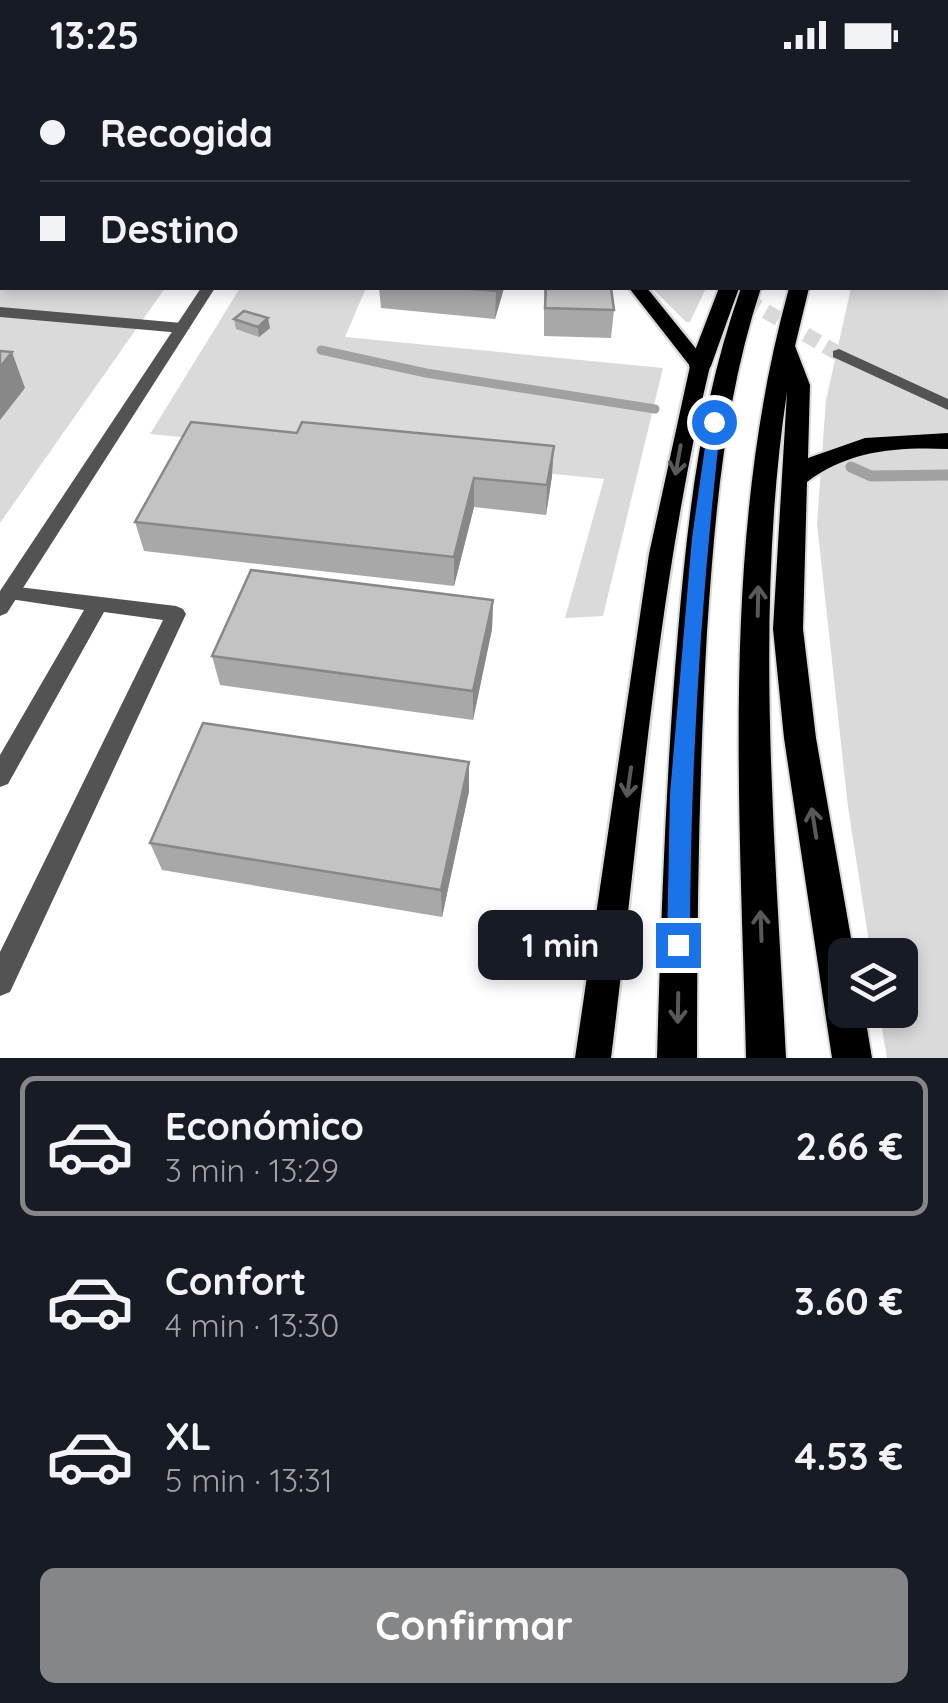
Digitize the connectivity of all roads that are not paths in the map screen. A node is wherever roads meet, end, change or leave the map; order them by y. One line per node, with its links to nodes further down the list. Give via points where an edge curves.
1 (207, 290): 7 (street)
2 (640, 290): 10 (main road)
3 (728, 290): 10 (highway)
4 (750, 290): 19 (highway, one-way to 19, via 719,387 700,538 680,794)
5 (798, 290): 8 (highway)
6 (0, 312): 7 (street)
7 (182, 328): 14 (street)
8 (784, 342): 13 (highway, via 799,385); 20 (highway, one-way to 8, via 758,558 768,430)
9 (839, 354): 11 (street)
10 (700, 366): 18 (main road, one-way to 18, via 661,554)
11 (948, 405)
12 (948, 441): 13 (highway, via 855,446)
13 (792, 481): 21 (highway, one-way to 13, via 788,629)
14 (5, 601): 15 (street)
15 (98, 604): 16 (street); 17 (street, via 176,614)
16 (0, 777)
17 (0, 982)
18 (593, 1058)
19 (677, 1058)
20 (766, 1058)
21 (852, 1058)

